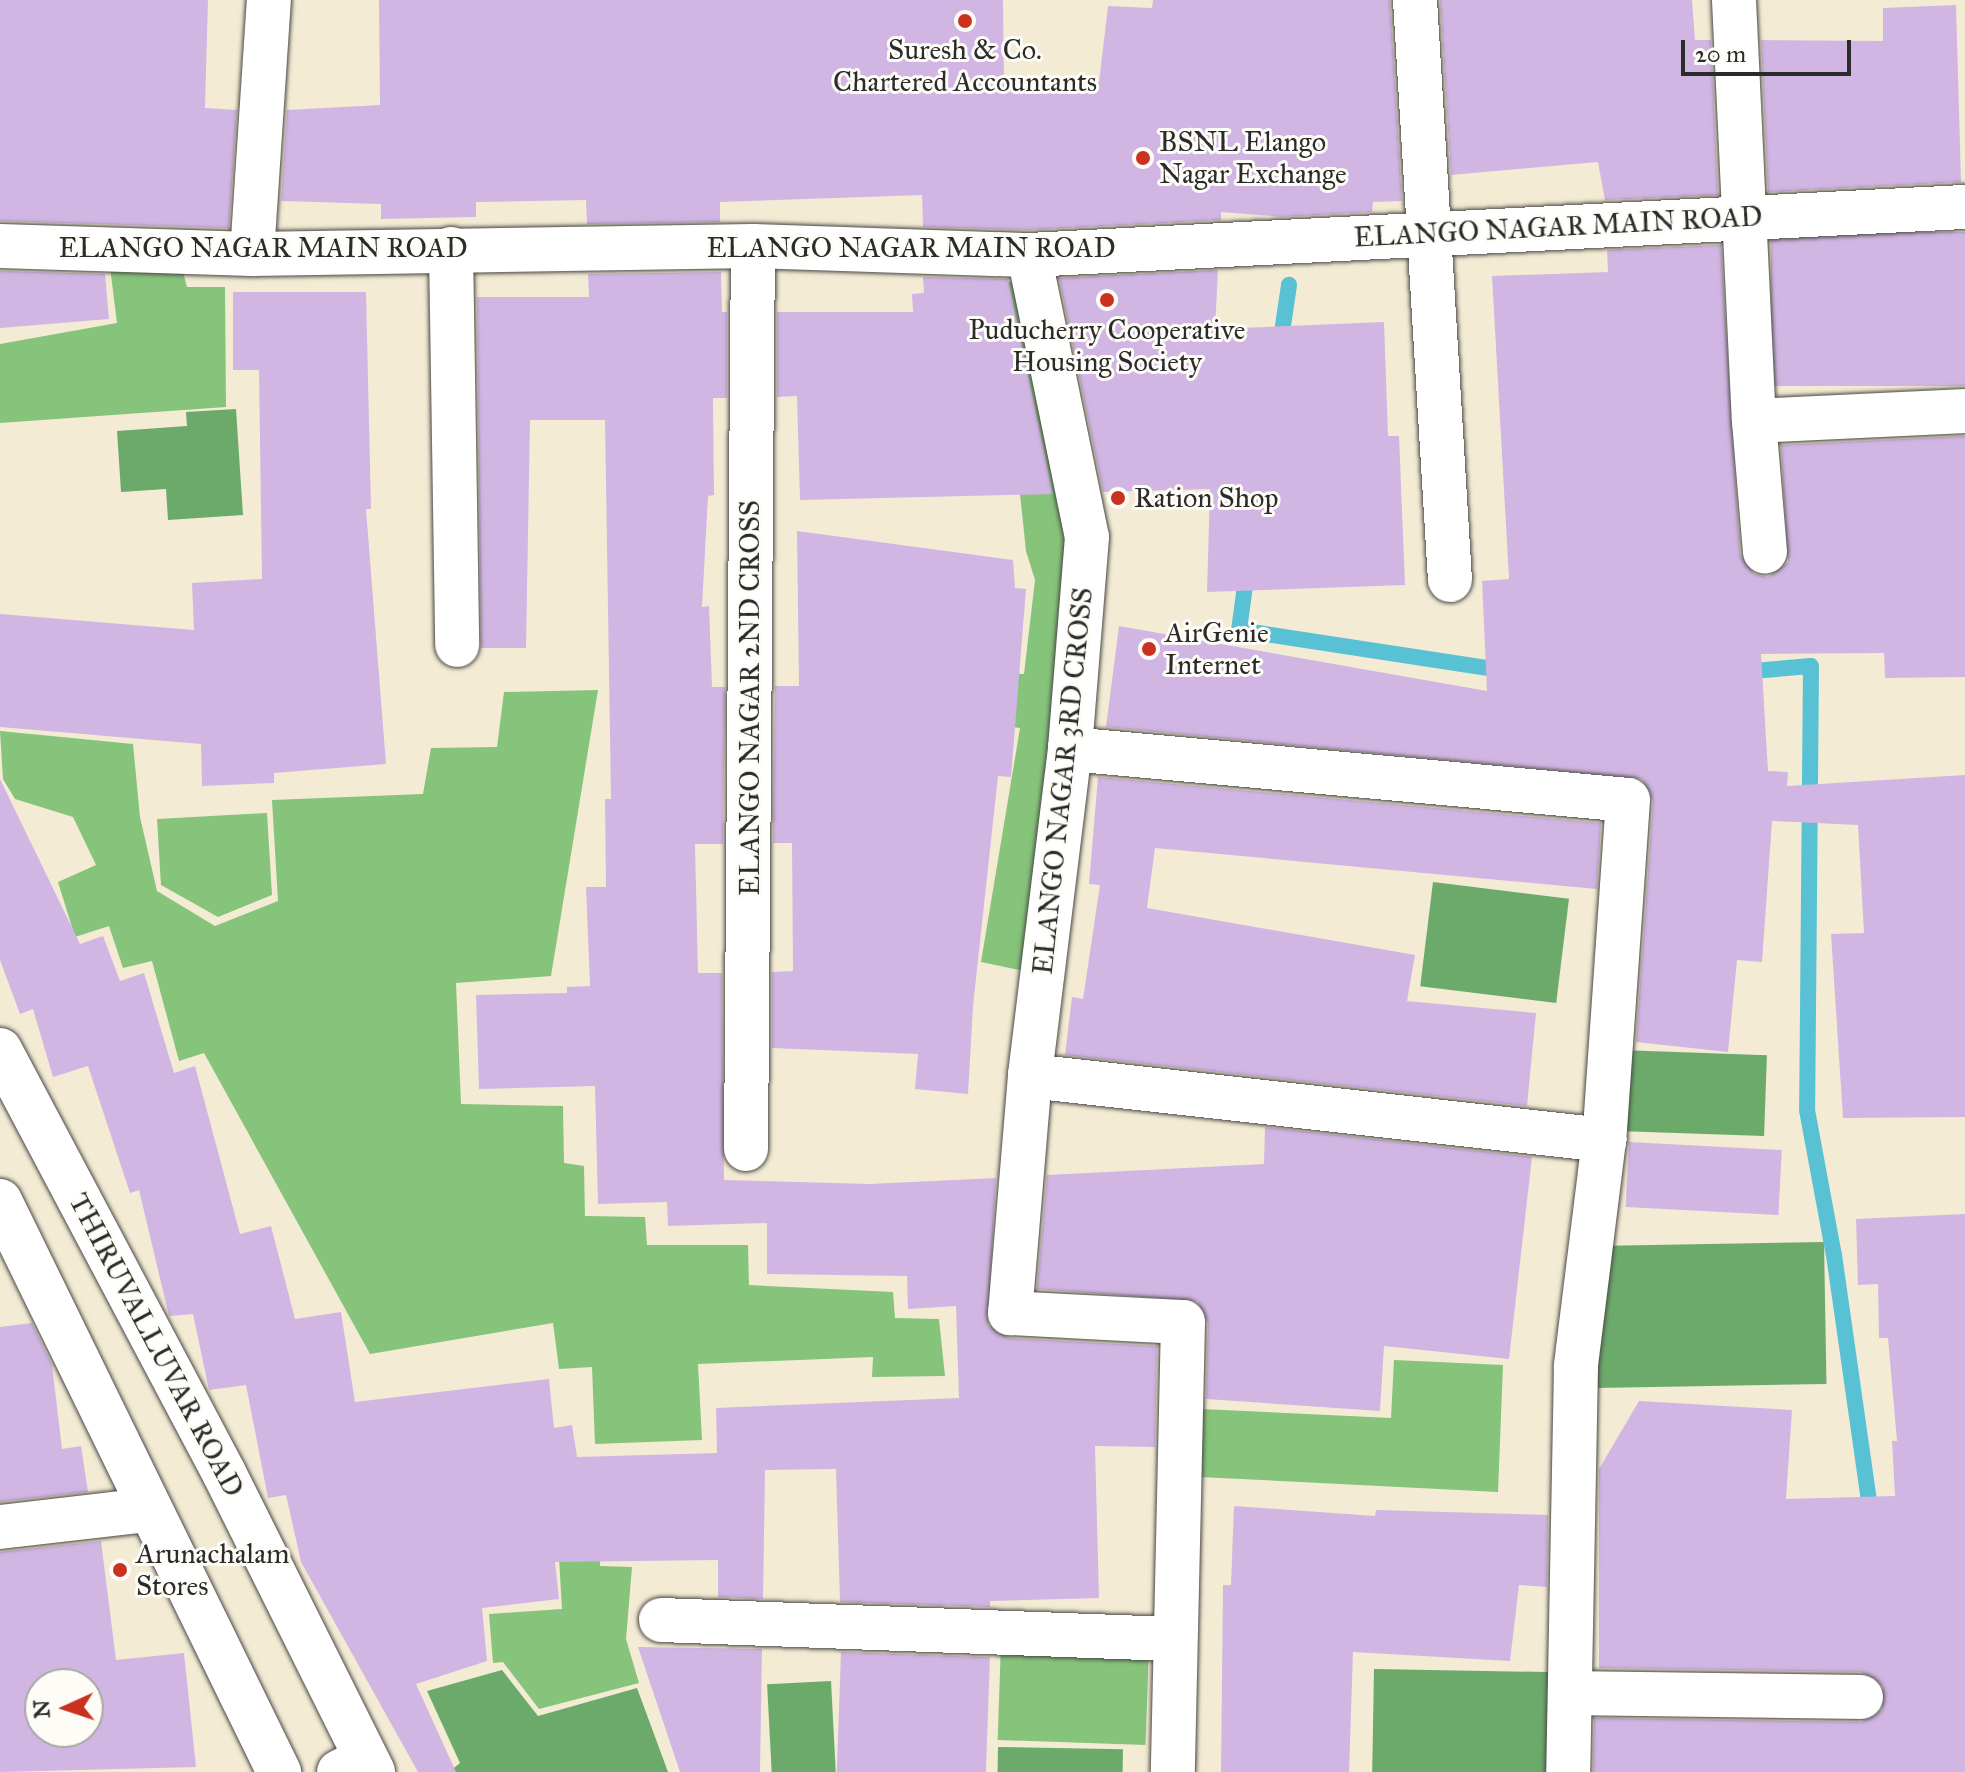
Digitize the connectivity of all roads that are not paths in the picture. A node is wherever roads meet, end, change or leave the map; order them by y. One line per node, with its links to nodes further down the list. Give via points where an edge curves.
1 (269, 0): 10 (street)
2 (1415, 0): 6 (street)
3 (1734, 0): 5 (street)
4 (1965, 207): 5 (street, ELANGO NAGAR MAIN ROAD)
5 (1745, 216): 6 (street, ELANGO NAGAR MAIN ROAD); 13 (street)
6 (1429, 234): 11 (street, ELANGO NAGAR MAIN ROAD); 15 (street)
7 (0, 246): 10 (street, ELANGO NAGAR MAIN ROAD)
8 (753, 246): 9 (street, ELANGO NAGAR MAIN ROAD); 11 (street, ELANGO NAGAR MAIN ROAD); 21 (street, ELANGO NAGAR 2ND CROSS)
9 (451, 249): 10 (street, ELANGO NAGAR MAIN ROAD); 16 (street)
10 (252, 254)
11 (1029, 255): 17 (street, ELANGO NAGAR 3RD CROSS, via 1087,537)
12 (1965, 411): 13 (street)
13 (1754, 421): 14 (street)
14 (1765, 552)
15 (1450, 580)
16 (457, 645)
17 (1070, 749): 19 (street, ELANGO NAGAR 3RD CROSS); 20 (street, via 1628,800)
18 (0, 1050): 29 (street, THIRUVALLUVAR ROAD, via 224,1473)
19 (1030, 1076): 20 (street); 26 (street, ELANGO NAGAR 3RD CROSS, via 1010,1313 1183,1322)
20 (1604, 1140): 27 (street, via 1576,1366)
21 (746, 1149)
22 (0, 1201): 23 (street)
23 (148, 1510): 24 (street); 30 (street)
24 (0, 1527)
25 (661, 1620): 26 (street)
26 (1172, 1639): 31 (street)
27 (1570, 1693): 28 (street); 32 (street)
28 (1861, 1697)
29 (359, 1767)
30 (279, 1772)
31 (1173, 1772)
32 (1568, 1772)

